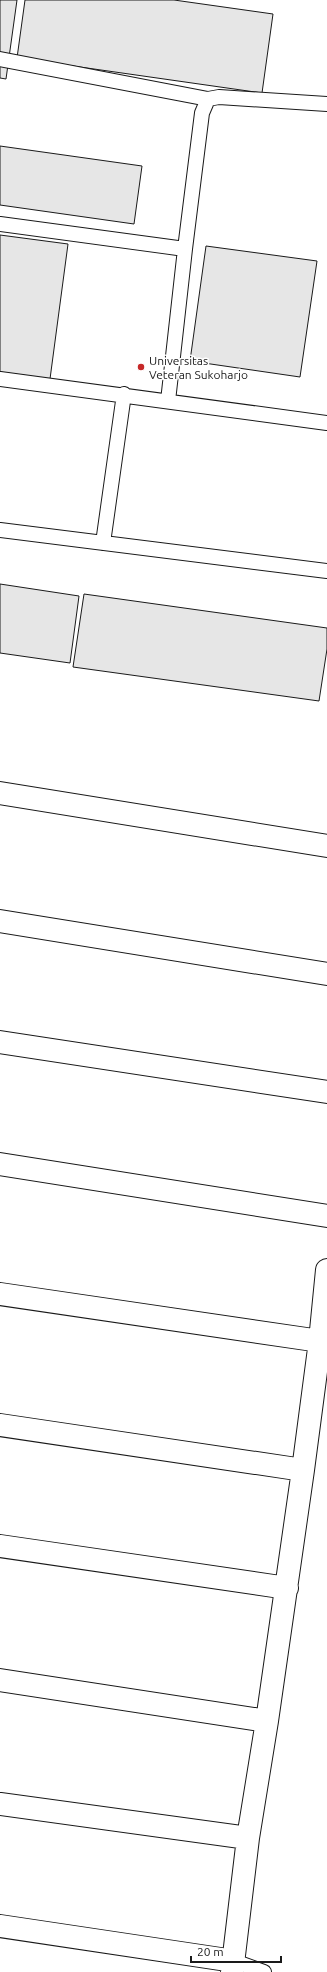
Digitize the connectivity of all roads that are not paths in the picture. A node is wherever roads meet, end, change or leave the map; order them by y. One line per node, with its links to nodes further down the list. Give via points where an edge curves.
1 (0, 58): 2 (lane)
2 (208, 99): 3 (lane, via 219,97); 5 (lane, via 202,113)
3 (327, 104)
4 (0, 224): 5 (lane)
5 (184, 249): 8 (lane)
6 (0, 379): 7 (lane)
7 (124, 394): 8 (lane); 11 (lane)
8 (168, 400): 9 (lane)
9 (327, 423)
10 (0, 530): 11 (lane)
11 (103, 543): 12 (lane)
12 (327, 570)
13 (0, 793): 14 (street)
14 (327, 846)
15 (0, 921): 16 (street)
16 (327, 974)
17 (0, 1042): 18 (street)
18 (327, 1092)
19 (0, 1164): 20 (street)
20 (327, 1216)
21 (327, 1270): 23 (street)
22 (0, 1294): 23 (street)
23 (320, 1341): 25 (street)
24 (0, 1425): 25 (street)
25 (303, 1470): 27 (street)
26 (0, 1546): 27 (street)
27 (287, 1588): 29 (street)
28 (0, 1680): 29 (street)
29 (267, 1721): 31 (street)
30 (0, 1804): 31 (street)
31 (248, 1838): 33 (street)
32 (0, 1926): 33 (street)
33 (233, 1967): 34 (lane)
34 (264, 1972)

